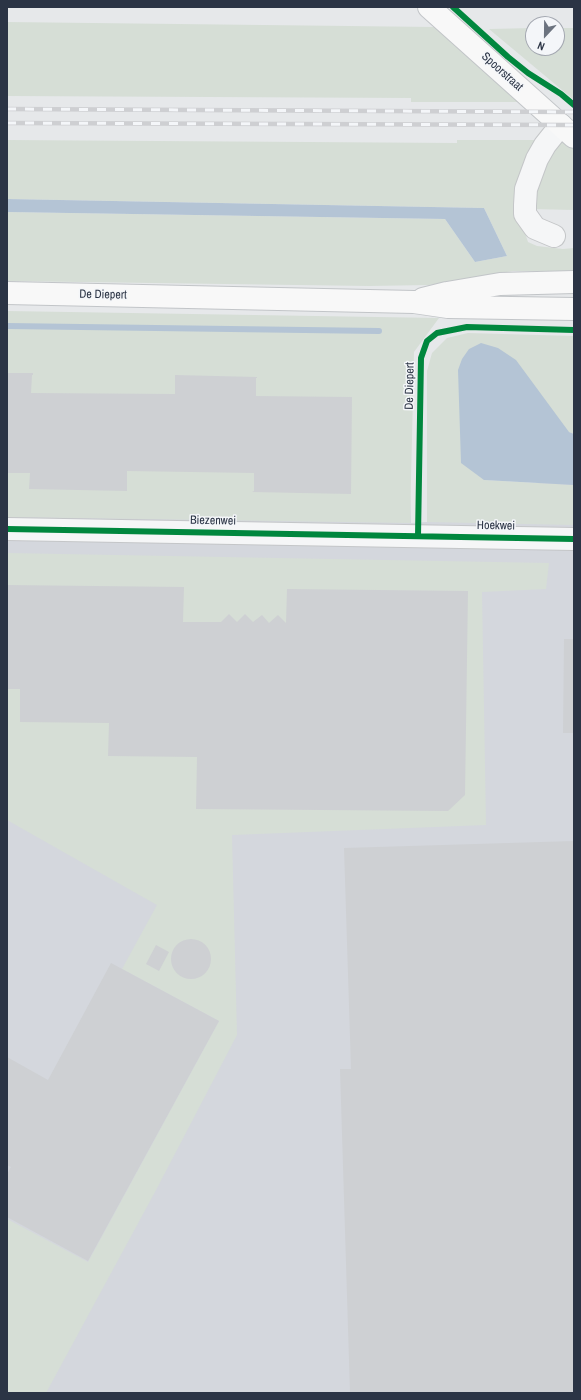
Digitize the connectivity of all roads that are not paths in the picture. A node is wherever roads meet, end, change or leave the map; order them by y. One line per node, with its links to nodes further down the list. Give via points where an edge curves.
1 (429, 7): 2 (main road, Spoorstraat)
2 (567, 131): 3 (street, via 544,145 526,189 525,214 535,228)
3 (554, 236)
4 (574, 282): 6 (main road, De Diepert, via 500,284)
5 (7, 293): 6 (main road, De Diepert)
6 (414, 302): 7 (main road, De Diepert, via 448,307)
7 (574, 309)
8 (7, 529): 9 (street, Biezenwei)
9 (418, 536): 10 (street, Hoekwei)
10 (574, 539)

